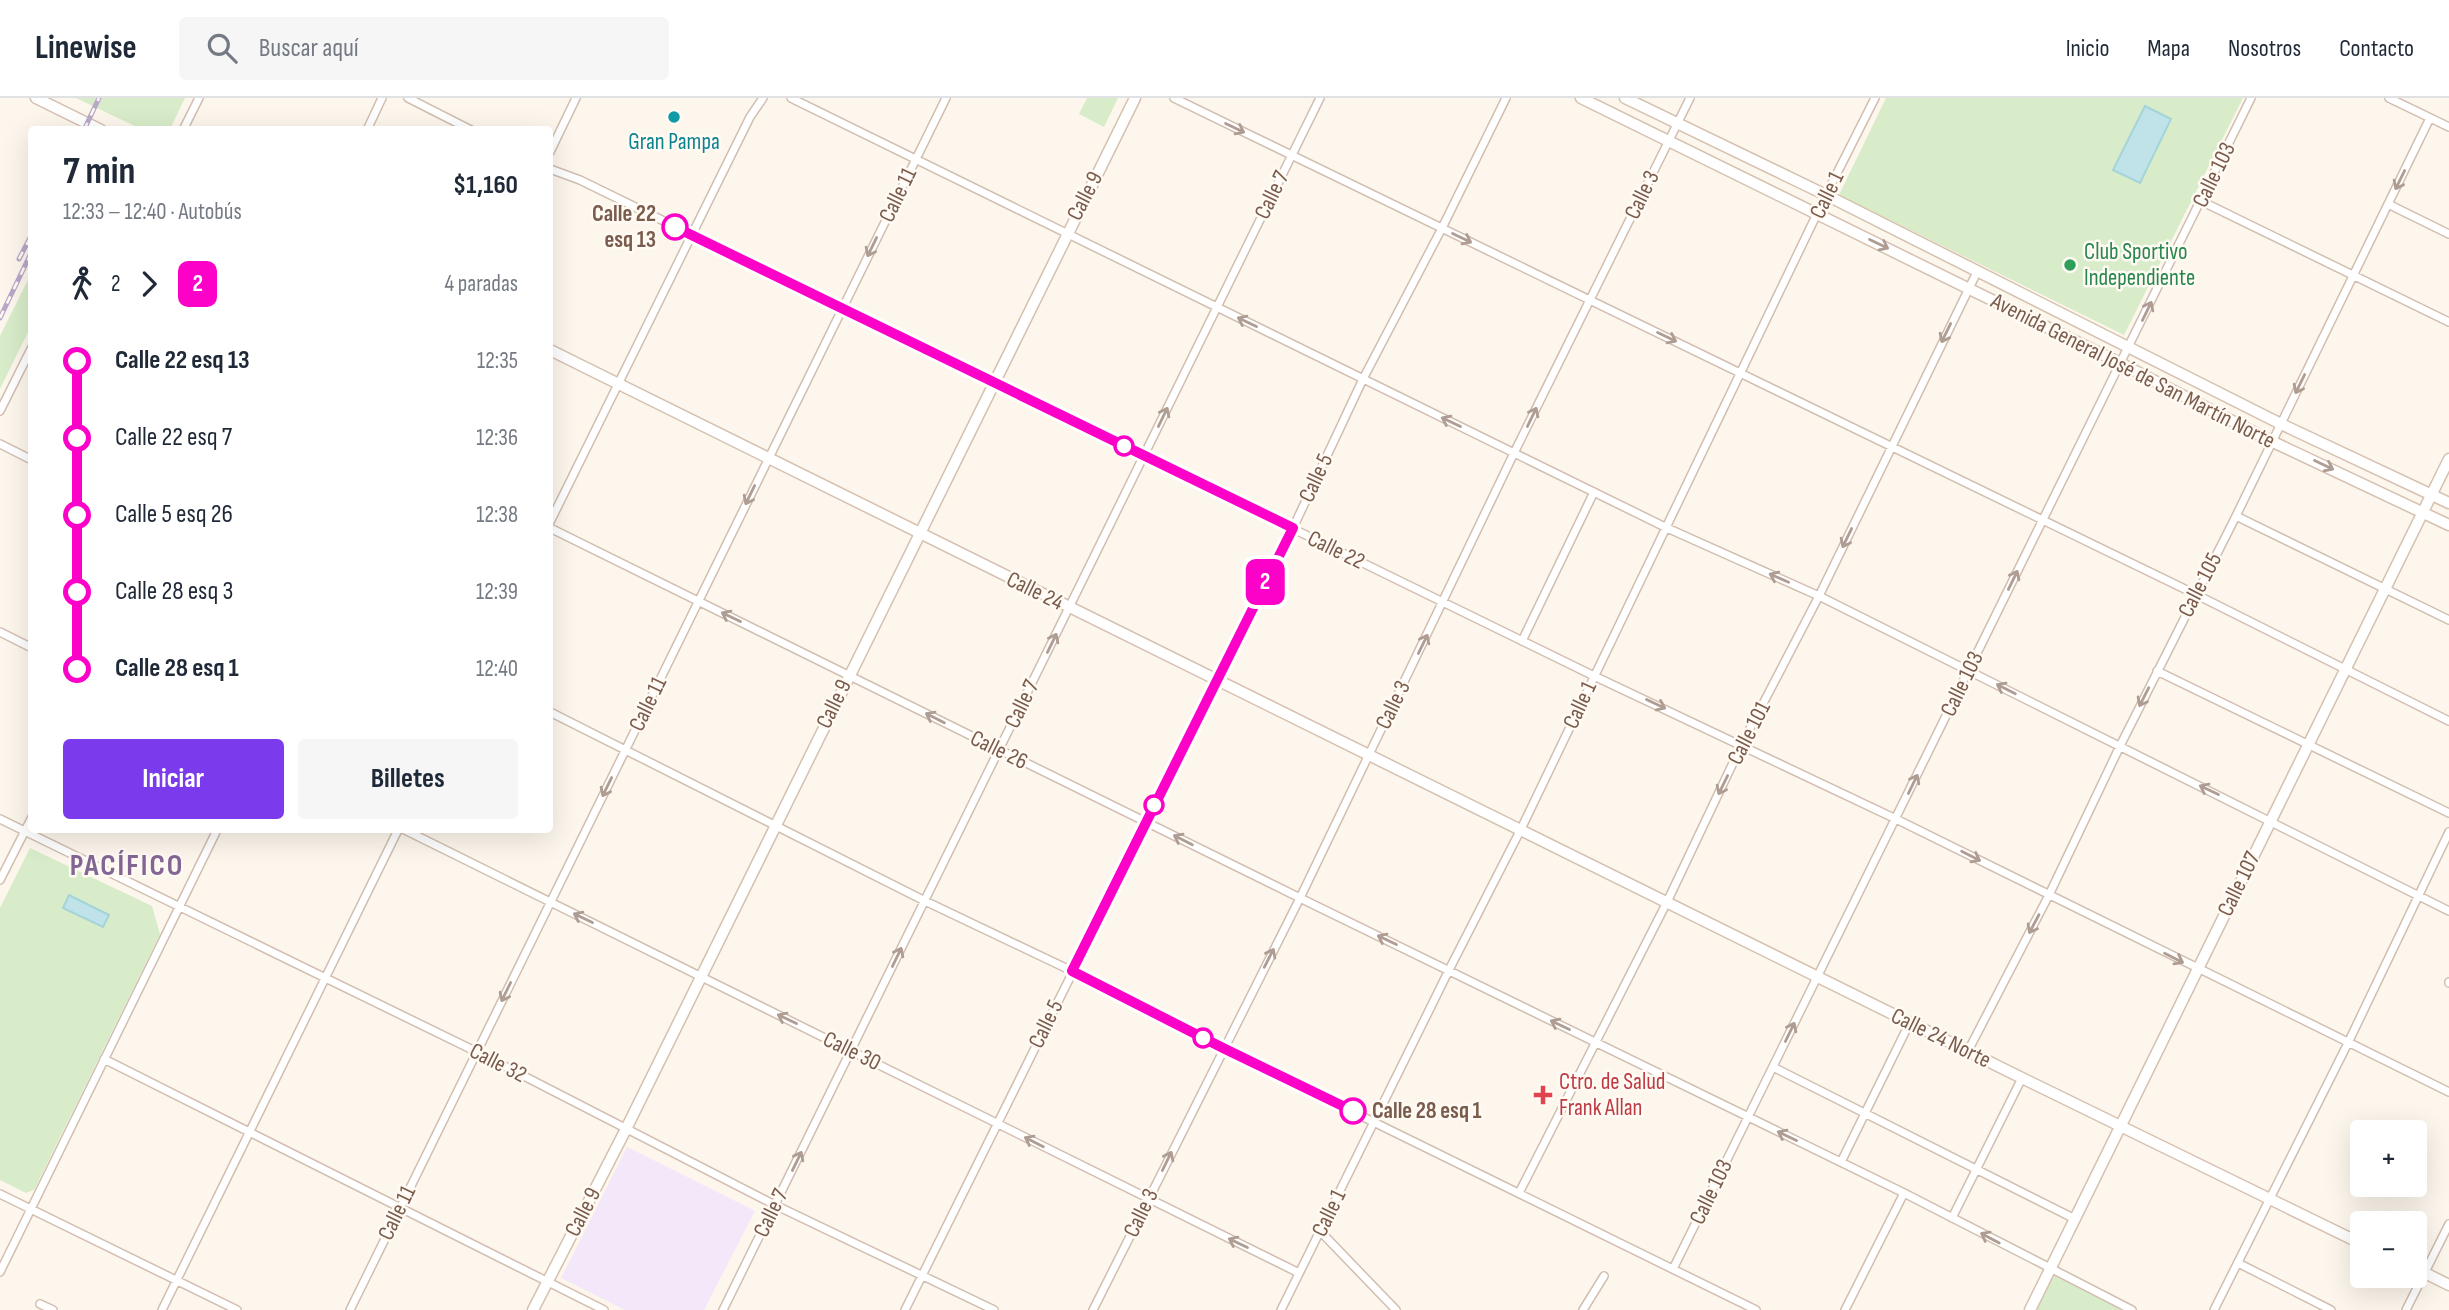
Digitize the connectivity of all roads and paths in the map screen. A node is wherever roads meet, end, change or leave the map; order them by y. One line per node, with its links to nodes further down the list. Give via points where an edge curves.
1 (36, 98): 21 (main road)
2 (199, 98): 22 (street)
3 (382, 98): 23 (street)
4 (408, 98): 24 (street)
5 (576, 98): 27 (street)
6 (763, 98): 38 (street)
7 (791, 98): 29 (street)
8 (946, 98): 29 (street, Calle 11)
9 (1135, 98): 36 (main road, Calle 9)
10 (1174, 98): 28 (street, one-way to 28)
11 (1320, 98): 28 (street, Calle 7)
12 (1506, 98): 35 (street, Calle 5)
13 (1581, 98): 26 (main road, Avenida General José de San Martín Norte)
14 (1625, 98): 20 (main road, Avenida General José de San Martín Norte)
15 (1690, 98): 20 (street, Calle 3)
16 (1875, 98): 31 (street, Calle 1)
17 (2252, 98): 32 (street, Calle 103)
18 (2389, 98): 19 (street)
19 (2430, 118): 25 (street); 33 (street, Calle 105, one-way to 33)
20 (1678, 122): 26 (street, Calle 3); 31 (main road, Avenida General José de San Martín Norte)
21 (93, 126)
22 (185, 126)
23 (369, 126)
24 (463, 126)
25 (2449, 127)
26 (1669, 141): 34 (main road, Avenida General José de San Martín Norte); 42 (street, Calle 3)
27 (553, 146)
28 (1292, 155): 35 (street); 43 (street, Calle 7)
29 (915, 159): 36 (street); 44 (street, Calle 11, one-way to 44)
30 (553, 170): 38 (street, Calle 22)
31 (1826, 195): 34 (street, Calle 1); 39 (main road, Avenida General José de San Martín Norte)
32 (2201, 201): 40 (street); 46 (street, Calle 103, one-way to 32)
33 (2388, 204): 37 (street); 40 (street, Calle 105)
34 (1818, 214): 41 (main road, Avenida General José de San Martín Norte, one-way to 41); 50 (street, Calle 1)
35 (1442, 228): 42 (street, one-way to 42); 51 (street, Calle 5)
36 (1066, 233): 43 (street); 53 (main road, Calle 9)
37 (2449, 234)
38 (691, 235): 44 (street, Calle 22); 52 (street)
39 (1978, 272): 41 (street, Calle 101); 46 (main road, Avenida General José de San Martín Norte)
40 (2354, 275): 45 (street); 55 (street, Calle 105, one-way to 55)
41 (1968, 289): 49 (main road, Avenida General José de San Martín Norte); 58 (street, Calle 101, one-way to 58)
42 (1590, 300): 50 (street, one-way to 50); 59 (street, Calle 3, one-way to 42)
43 (1217, 308): 51 (street, one-way to 43); 60 (street, Calle 7, one-way to 43)
44 (842, 309): 53 (street, Calle 22); 62 (street, Calle 11)
45 (2449, 322)
46 (2129, 346): 49 (street, Calle 103); 55 (main road, Avenida General José de San Martín Norte)
47 (553, 352): 52 (main road, Calle 24)
48 (28, 355): 54 (street)
49 (2120, 363): 56 (main road, Avenida General José de San Martín Norte); 70 (street, Calle 103)
50 (1742, 374): 58 (street); 73 (street, Calle 1)
51 (1363, 379): 59 (street, one-way to 51); 72 (street, Calle 5)
52 (618, 384): 62 (main road, Calle 24); 68 (street)
53 (994, 384): 60 (street, Calle 22); 75 (main road, Calle 9)
54 (0, 411)
55 (2281, 424): 56 (street, Calle 105); 65 (main road, Avenida General José de San Martín Norte)
56 (2272, 441): 67 (main road, Avenida General José de San Martín Norte, one-way to 67); 69 (street, Calle 105)
57 (0, 444): 61 (street)
58 (1891, 446): 70 (street); 78 (street, Calle 101, one-way to 78)
59 (1514, 453): 64 (street); 80 (street, Calle 3)
60 (1144, 456): 72 (street, Calle 22); 81 (street, Calle 7)
61 (28, 458)
62 (768, 458): 75 (main road, Calle 24); 79 (street, Calle 11, one-way to 79)
63 (2449, 459): 65 (main road, Calle 107)
64 (1594, 492): 73 (street); 84 (street)
65 (2432, 495): 66 (main road, Avenida General José de San Martín Norte); 67 (main road, Calle 107)
66 (2449, 503)
67 (2423, 512): 71 (main road, Avenida General José de San Martín Norte); 76 (main road, Calle 107)
68 (553, 516)
69 (2236, 516): 76 (street); 77 (street, Calle 105)
70 (2043, 520): 77 (street); 87 (street, Calle 103, one-way to 70)
71 (2449, 525)
72 (1293, 528): 80 (street, Calle 22); 91 (street, Calle 5)
73 (1667, 528): 78 (street, one-way to 73); 90 (street, Calle 1)
74 (553, 529): 79 (street, Calle 26)
75 (920, 535): 81 (main road, Calle 24); 89 (main road, Calle 9)
76 (2385, 589): 82 (street); 86 (main road, Calle 107)
77 (2195, 594): 86 (street); 88 (street, Calle 105)
78 (1819, 596): 87 (street); 94 (street, Calle 101)
79 (698, 601): 89 (street, Calle 26, one-way to 79); 97 (street, Calle 11)
80 (1443, 602): 84 (street, Calle 22); 99 (street, Calle 3, one-way to 80)
81 (1069, 608): 91 (main road, Calle 24); 98 (street, Calle 7, one-way to 81)
82 (2449, 620)
83 (0, 632): 85 (street)
84 (1522, 641): 90 (street, Calle 22)
85 (28, 646)
86 (2346, 668): 93 (street); 95 (main road, Calle 107)
87 (1969, 671): 96 (street, one-way to 87); 102 (street, Calle 103, one-way to 87)
88 (2157, 671): 95 (street); 96 (street, Calle 105, one-way to 96)
89 (849, 675): 98 (street, Calle 26, one-way to 89); 106 (main road, Calle 9)
90 (1594, 676): 94 (street, Calle 22, one-way to 94); 107 (street, Calle 1)
91 (1216, 680): 99 (main road, Calle 24); 104 (street, Calle 5)
92 (553, 713): 97 (street)
93 (2449, 721)
94 (1742, 744): 102 (street, Calle 22); 121 (street, Calle 101, one-way to 121)
95 (2308, 744): 100 (street); 103 (main road, Calle 107)
96 (2120, 746): 103 (street, one-way to 96); 116 (street, Calle 105)
97 (625, 749): 106 (street); 120 (street, Calle 11, one-way to 120)
98 (999, 750): 104 (street, Calle 26); 119 (street, Calle 7)
99 (1369, 755): 107 (main road, Calle 24); 118 (street, Calle 3)
100 (2449, 813)
101 (0, 819): 108 (street, Calle 32)
102 (1896, 819): 116 (street, Calle 22, one-way to 116); 128 (street, Calle 103)
103 (2271, 820): 117 (street); 124 (main road, Calle 107)
104 (1146, 821): 118 (street, Calle 26, one-way to 104); 126 (street, Calle 5)
105 (28, 824): 108 (street)
106 (776, 824): 119 (street); 127 (main road, Calle 9)
107 (1521, 829): 121 (main road, Calle 24 Norte); 125 (street, Calle 1)
108 (25, 830): 109 (street, Calle 32); 115 (street)
109 (28, 832)
110 (2449, 832): 117 (street)
111 (31, 833): 122 (street, Calle 32)
112 (215, 833): 122 (street)
113 (397, 833): 129 (street)
114 (411, 833): 120 (street, Calle 30)
115 (0, 880)
116 (2049, 895): 124 (street, Calle 22, one-way to 124); 135 (street, Calle 105, one-way to 135)
117 (2419, 896): 123 (street); 132 (street)
118 (1300, 898): 125 (street, Calle 26, one-way to 118); 133 (street, Calle 3, one-way to 118)
119 (925, 901): 126 (street); 134 (street, Calle 7, one-way to 119)
120 (550, 902): 127 (street, Calle 30, one-way to 120); 136 (street, Calle 11, one-way to 136)
121 (1667, 902): 128 (main road, Calle 24 Norte); 131 (street, Calle 101)
122 (178, 907): 129 (street, Calle 32); 137 (street)
123 (2449, 911)
124 (2197, 969): 132 (street, Calle 22); 145 (main road, Calle 107)
125 (1449, 970): 131 (street, Calle 26, one-way to 125); 143 (street, Calle 1)
126 (1072, 971): 133 (street); 144 (street, Calle 5)
127 (701, 976): 134 (street, Calle 30, one-way to 127); 146 (main road, Calle 9)
128 (1817, 976): 130 (main road, Calle 24 Norte); 138 (street, Calle 103, one-way to 128)
129 (325, 978): 136 (street, Calle 32); 147 (street)
130 (1910, 1022): 135 (main road, Calle 24 Norte); 141 (street)
131 (1594, 1041): 142 (street, Calle 26); 151 (street, Calle 101)
132 (2348, 1042): 140 (street, Calle 22); 154 (street)
133 (1223, 1048): 143 (street); 153 (street, Calle 3, one-way to 133)
134 (851, 1050): 144 (street, Calle 30); 155 (street, Calle 7, one-way to 134)
135 (1968, 1051): 139 (main road, Calle 24 Norte)
136 (477, 1052): 146 (street, Calle 32); 157 (street, Calle 11)
137 (104, 1059): 147 (street); 156 (street)
138 (1773, 1067): 141 (street); 142 (street, Calle 103)
139 (2022, 1078): 145 (main road, Calle 24 Norte); 149 (street)
140 (2449, 1092)
141 (1866, 1113): 148 (street); 149 (street)
142 (1748, 1117): 148 (street, Calle 26, one-way to 142); 165 (street, Calle 103)
143 (1374, 1121): 151 (street); 161 (street, Calle 1)
144 (997, 1123): 153 (street, Calle 30, one-way to 144); 170 (street, Calle 5)
145 (2121, 1126): 154 (main road, Calle 24 Norte); 159 (main road, Calle 107)
146 (626, 1129): 155 (street, Calle 32); 173 (main road, Calle 9)
147 (250, 1132): 157 (street); 172 (street)
148 (1841, 1162): 150 (street, Calle 26)
149 (1976, 1169): 158 (street); 159 (street)
150 (1904, 1192): 158 (street, Calle 26); 191 (street)
151 (1519, 1193): 165 (street)
152 (0, 1194): 156 (street)
153 (1148, 1199): 168 (street, Calle 30, one-way to 153); 186 (street, Calle 3)
154 (2269, 1199): 162 (main road, Calle 24 Norte); 164 (street)
155 (775, 1205): 170 (street, Calle 32); 183 (street, Calle 7)
156 (31, 1209): 167 (street); 172 (street)
157 (400, 1209): 173 (street); 180 (street, Calle 11)
158 (1952, 1218): 166 (street, Calle 26, one-way to 158)
159 (2075, 1219): 166 (main road, Calle 107)
160 (2449, 1224): 163 (street)
161 (1320, 1231): 168 (street, Calle 1); 188 (street)
162 (2350, 1238)
163 (2427, 1259)
164 (2238, 1263): 194 (street); 195 (street)
165 (1673, 1269): 190 (street)
166 (2050, 1269): 192 (main road, Calle 107); 193 (street, Calle 26)
167 (0, 1272)
168 (1299, 1273): 187 (street, Calle 1)
169 (2427, 1274): 174 (main road)
170 (921, 1276): 184 (street, Calle 5); 185 (street, Calle 32)
171 (1604, 1276): 189 (street)
172 (176, 1280): 178 (street); 179 (street)
173 (547, 1282): 181 (main road, Calle 9); 182 (street)
174 (2449, 1285)
175 (2414, 1288): 196 (street)
176 (40, 1304): 177 (street)
177 (53, 1310)
178 (162, 1310)
179 (237, 1310)
180 (350, 1310)
181 (533, 1310)
182 (604, 1310)
183 (723, 1310)
184 (905, 1310)
185 (994, 1310)
186 (1093, 1310)
187 (1281, 1310)
188 (1396, 1310)
189 (1583, 1310)
190 (1756, 1310)
191 (1844, 1310)
192 (2030, 1310)
193 (2132, 1310)
194 (2214, 1310)
195 (2331, 1310)
196 (2406, 1310)

